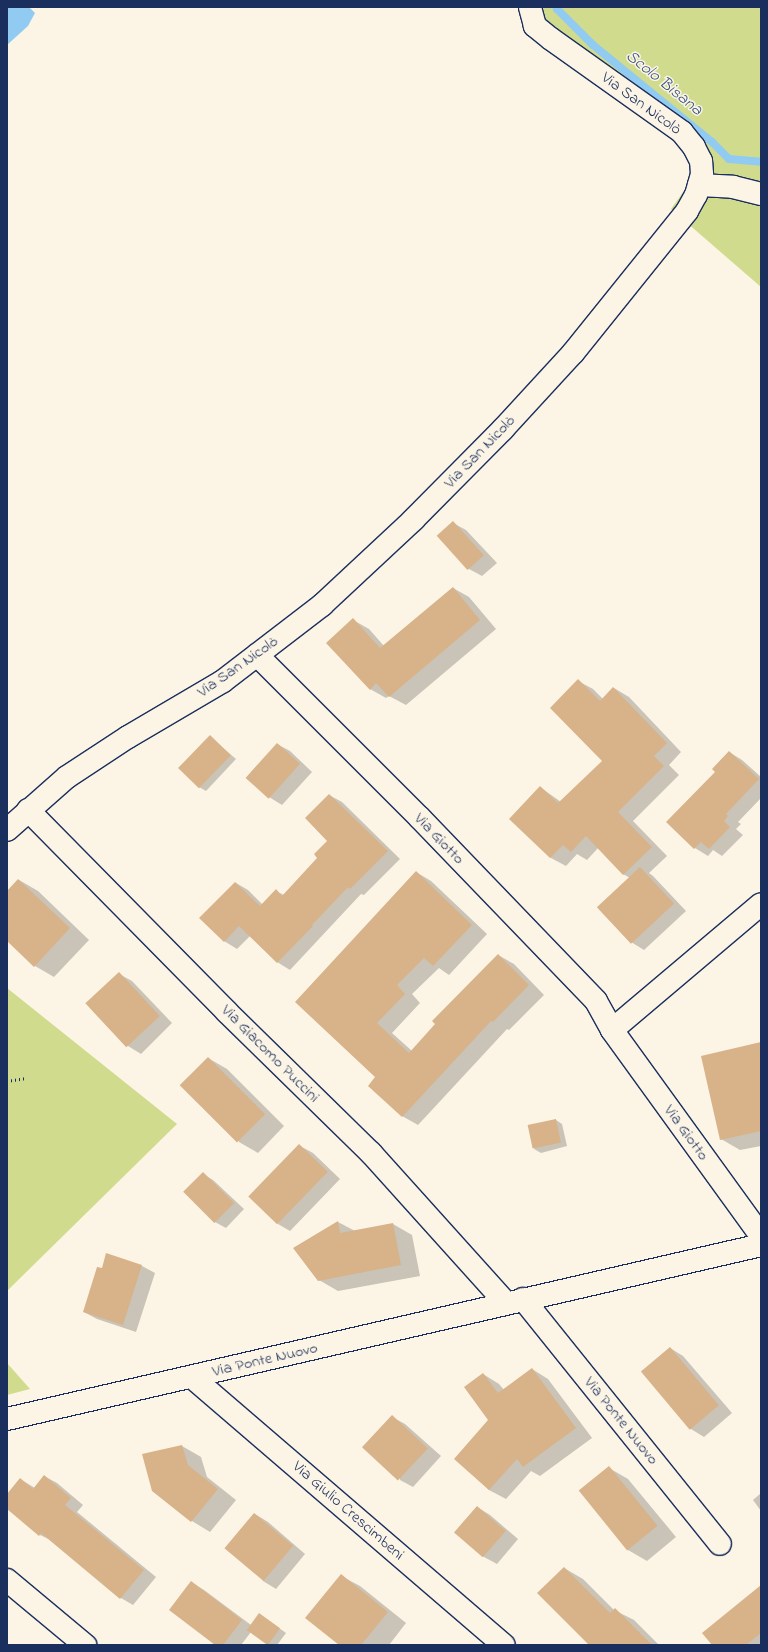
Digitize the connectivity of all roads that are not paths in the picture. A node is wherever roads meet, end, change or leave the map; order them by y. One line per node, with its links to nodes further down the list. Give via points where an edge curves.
1 (530, 7): 2 (street, Via San Nicolò, via 535,26 682,132 701,161 702,174)
2 (699, 185): 3 (street, via 733,186); 4 (street, Via San Nicolò, via 687,211 661,244 573,353 503,429 413,520 322,604)
3 (761, 194)
4 (257, 655): 5 (street, Via San Nicolò, via 223,681 128,737 67,777); 8 (street, Via Giotto, via 596,1001)
5 (28, 810): 6 (street, Via San Nicolò); 11 (street, Via Giacomo Puccini, via 227,1012 371,1153)
6 (7, 830)
7 (761, 904): 8 (street)
8 (612, 1030): 9 (street, Via Giotto)
9 (761, 1236)
10 (761, 1245): 11 (street, Via Ponte Nuovo)
11 (514, 1301): 12 (street, Via Ponte Nuovo); 14 (street, Via Ponte Nuovo)
12 (192, 1377): 13 (street, Via Ponte Nuovo); 17 (street, Via Giulio Crescimbeni)
13 (7, 1419)
14 (720, 1544)
15 (7, 1580): 16 (street)
16 (85, 1645)
17 (504, 1645)

